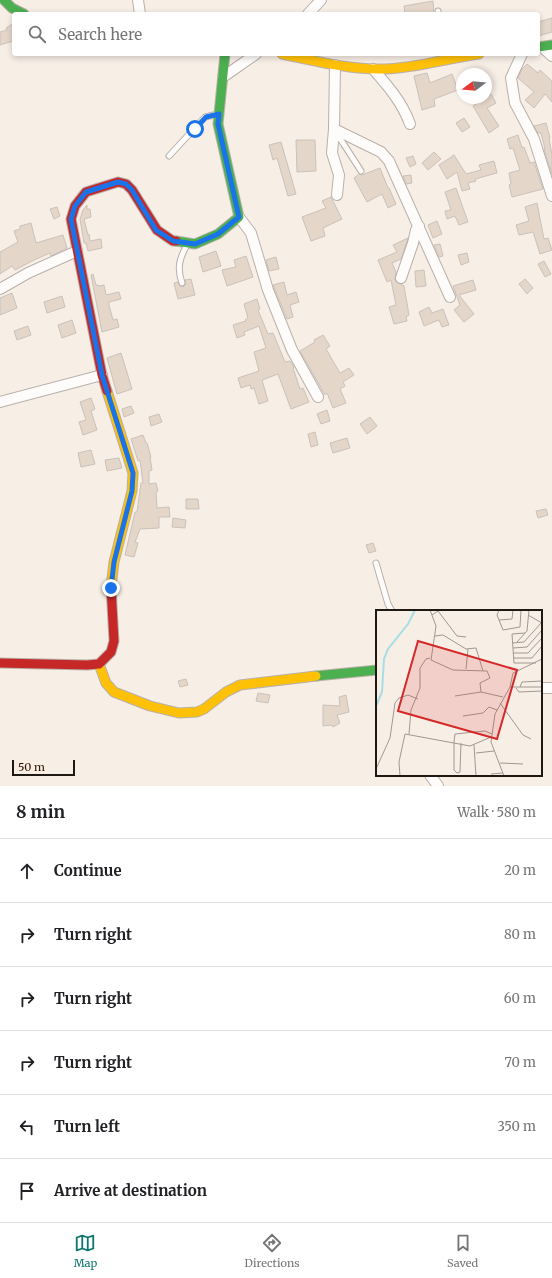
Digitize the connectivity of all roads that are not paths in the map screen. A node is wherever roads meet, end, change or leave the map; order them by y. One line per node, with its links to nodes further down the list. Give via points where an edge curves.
1 (4, 0): 4 (street)
2 (138, 0): 5 (street)
3 (320, 0): 6 (street)
4 (20, 12)
5 (140, 12)
6 (310, 12)
7 (552, 45): 8 (street)
8 (540, 47): 14 (street)
9 (224, 56): 17 (street)
10 (253, 56): 17 (street)
11 (292, 56): 15 (street)
12 (444, 56): 16 (street, via 405,66)
13 (521, 56): 24 (street, via 510,78 515,103 534,139)
14 (552, 56)
15 (335, 65): 16 (street); 20 (street)
16 (373, 69): 19 (street, via 399,101)
17 (223, 77): 18 (street)
18 (219, 114): 21 (lane, via 206,117); 25 (street, via 218,124)
19 (410, 124)
20 (334, 133): 22 (lane, via 344,143); 23 (street, via 332,153 339,175); 26 (street, via 381,152 389,161)
21 (169, 156)
22 (361, 171)
23 (337, 195)
24 (552, 196)
25 (239, 217): 27 (street, via 218,234 195,244); 34 (street, via 251,233 268,290 292,350)
26 (419, 226): 29 (street); 32 (street)
27 (189, 243): 28 (street, via 173,241 156,230 132,190 126,184 118,182 86,192 75,206 71,219); 30 (lane, via 183,252 178,269)
28 (77, 251): 31 (street); 33 (street)
29 (402, 278)
30 (182, 283)
31 (0, 289)
32 (450, 297)
33 (102, 375): 35 (street); 39 (street, via 133,473 132,491 114,562 111,588 114,640 111,652)
34 (318, 397)
35 (0, 402)
36 (376, 563): 37 (lane)
37 (391, 610)
38 (0, 663): 39 (street)
39 (99, 664): 40 (street, via 108,688 114,692 164,710 188,713 206,709 226,691 242,685)
40 (376, 670)
41 (431, 776): 42 (street)
42 (438, 786)

